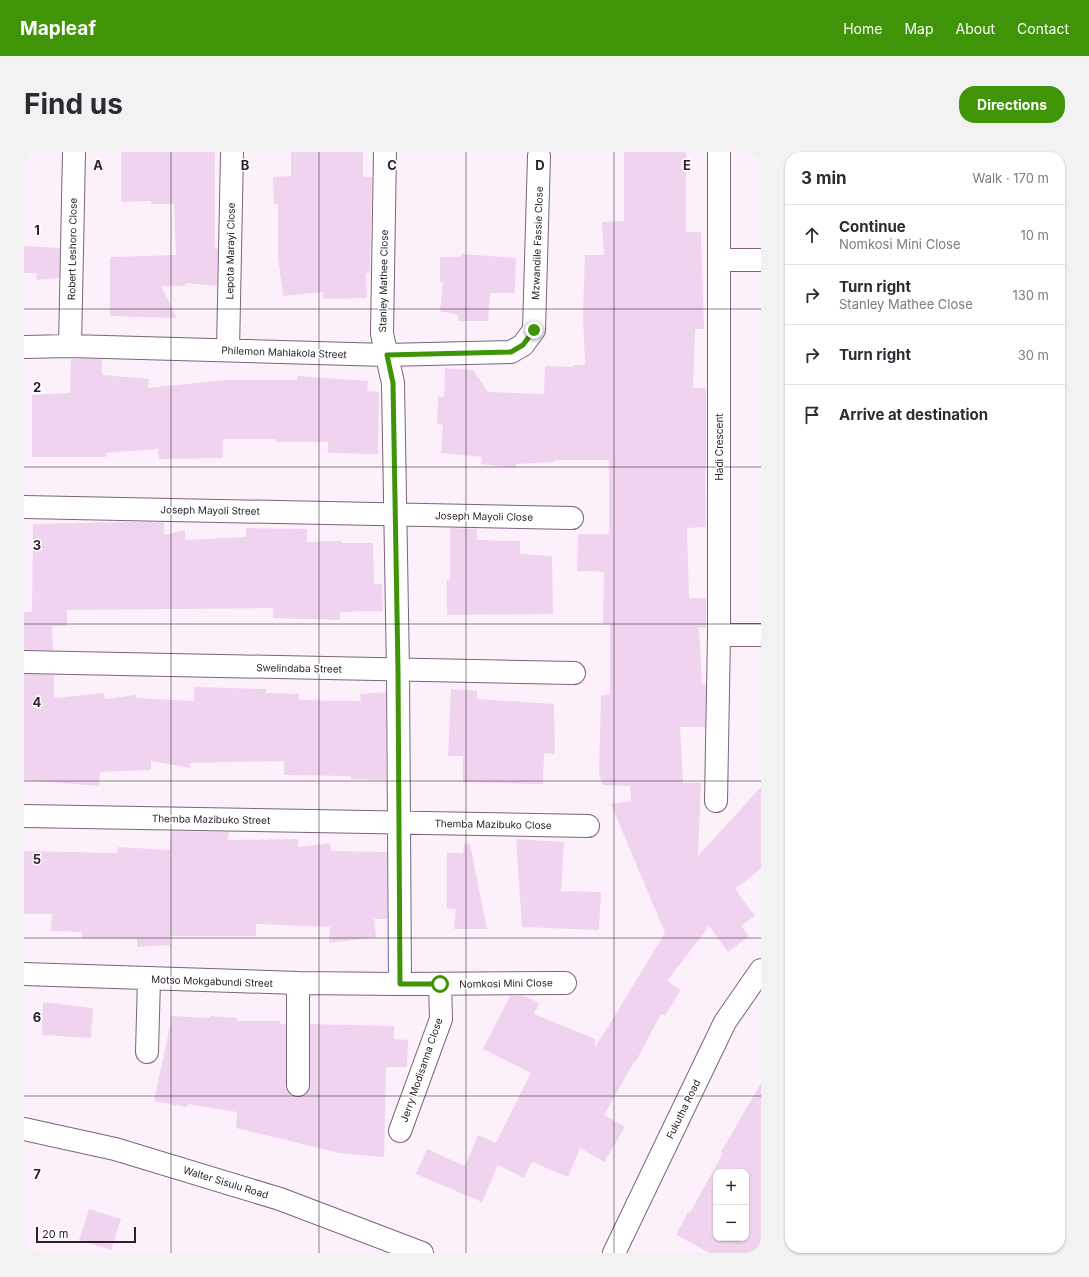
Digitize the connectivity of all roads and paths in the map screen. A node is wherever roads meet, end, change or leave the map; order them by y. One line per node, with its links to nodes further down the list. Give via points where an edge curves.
1 (74, 152): 9 (street, Robert Leshoro Close)
2 (232, 152): 11 (street, Lepota Marayi Close)
3 (385, 152): 12 (street, Stanley Mathee Close, via 382,334)
4 (719, 152): 6 (street, Hadi Crescent)
5 (539, 156): 8 (street, Mzwandile Fassie Close)
6 (719, 260): 7 (street); 16 (street, Hadi Crescent)
7 (761, 260)
8 (534, 330): 12 (street, Philemon Mahlakola Street, via 523,345 511,352)
9 (70, 346): 10 (street, Philemon Mahlakola Street); 11 (street, Philemon Mahlakola Street)
10 (24, 347)
11 (228, 350): 12 (street, Philemon Mahlakola Street)
12 (387, 355): 14 (street, Stanley Mathee Close, via 393,383)
13 (24, 507): 14 (street, Joseph Mayoli Street)
14 (395, 514): 15 (street, Joseph Mayoli Close); 19 (street, Stanley Mathee Close)
15 (572, 518)
16 (719, 634): 17 (street); 21 (street, Hadi Crescent)
17 (761, 635)
18 (24, 662): 19 (street, Swelindaba Street)
19 (398, 671): 20 (street, Swelindaba Street); 23 (street, Stanley Mathee Close)
20 (574, 673)
21 (716, 801)
22 (24, 816): 23 (street, Themba Mazibuko Street)
23 (399, 822): 24 (street, Themba Mazibuko Close); 30 (street, Stanley Mathee Close)
24 (588, 826)
25 (761, 970): 37 (street, Fukutha Road, via 725,1022)
26 (24, 974): 27 (street, Motso Mokgabundi Street)
27 (149, 979): 28 (street, Motso Mokgabundi Street); 32 (street)
28 (298, 983): 30 (street, Motso Mokgabundi Street); 33 (street)
29 (565, 983): 31 (street, Nomkosi Mini Close)
30 (400, 984): 31 (street, Nomkosi Mini Close)
31 (440, 984): 35 (street, Jerry Modisanna Close, via 441,1019)
32 (147, 1052)
33 (298, 1085)
34 (24, 1129): 36 (street, Walter Sisulu Road, via 115,1149 280,1199)
35 (400, 1131)
36 (422, 1253)
37 (614, 1253)

